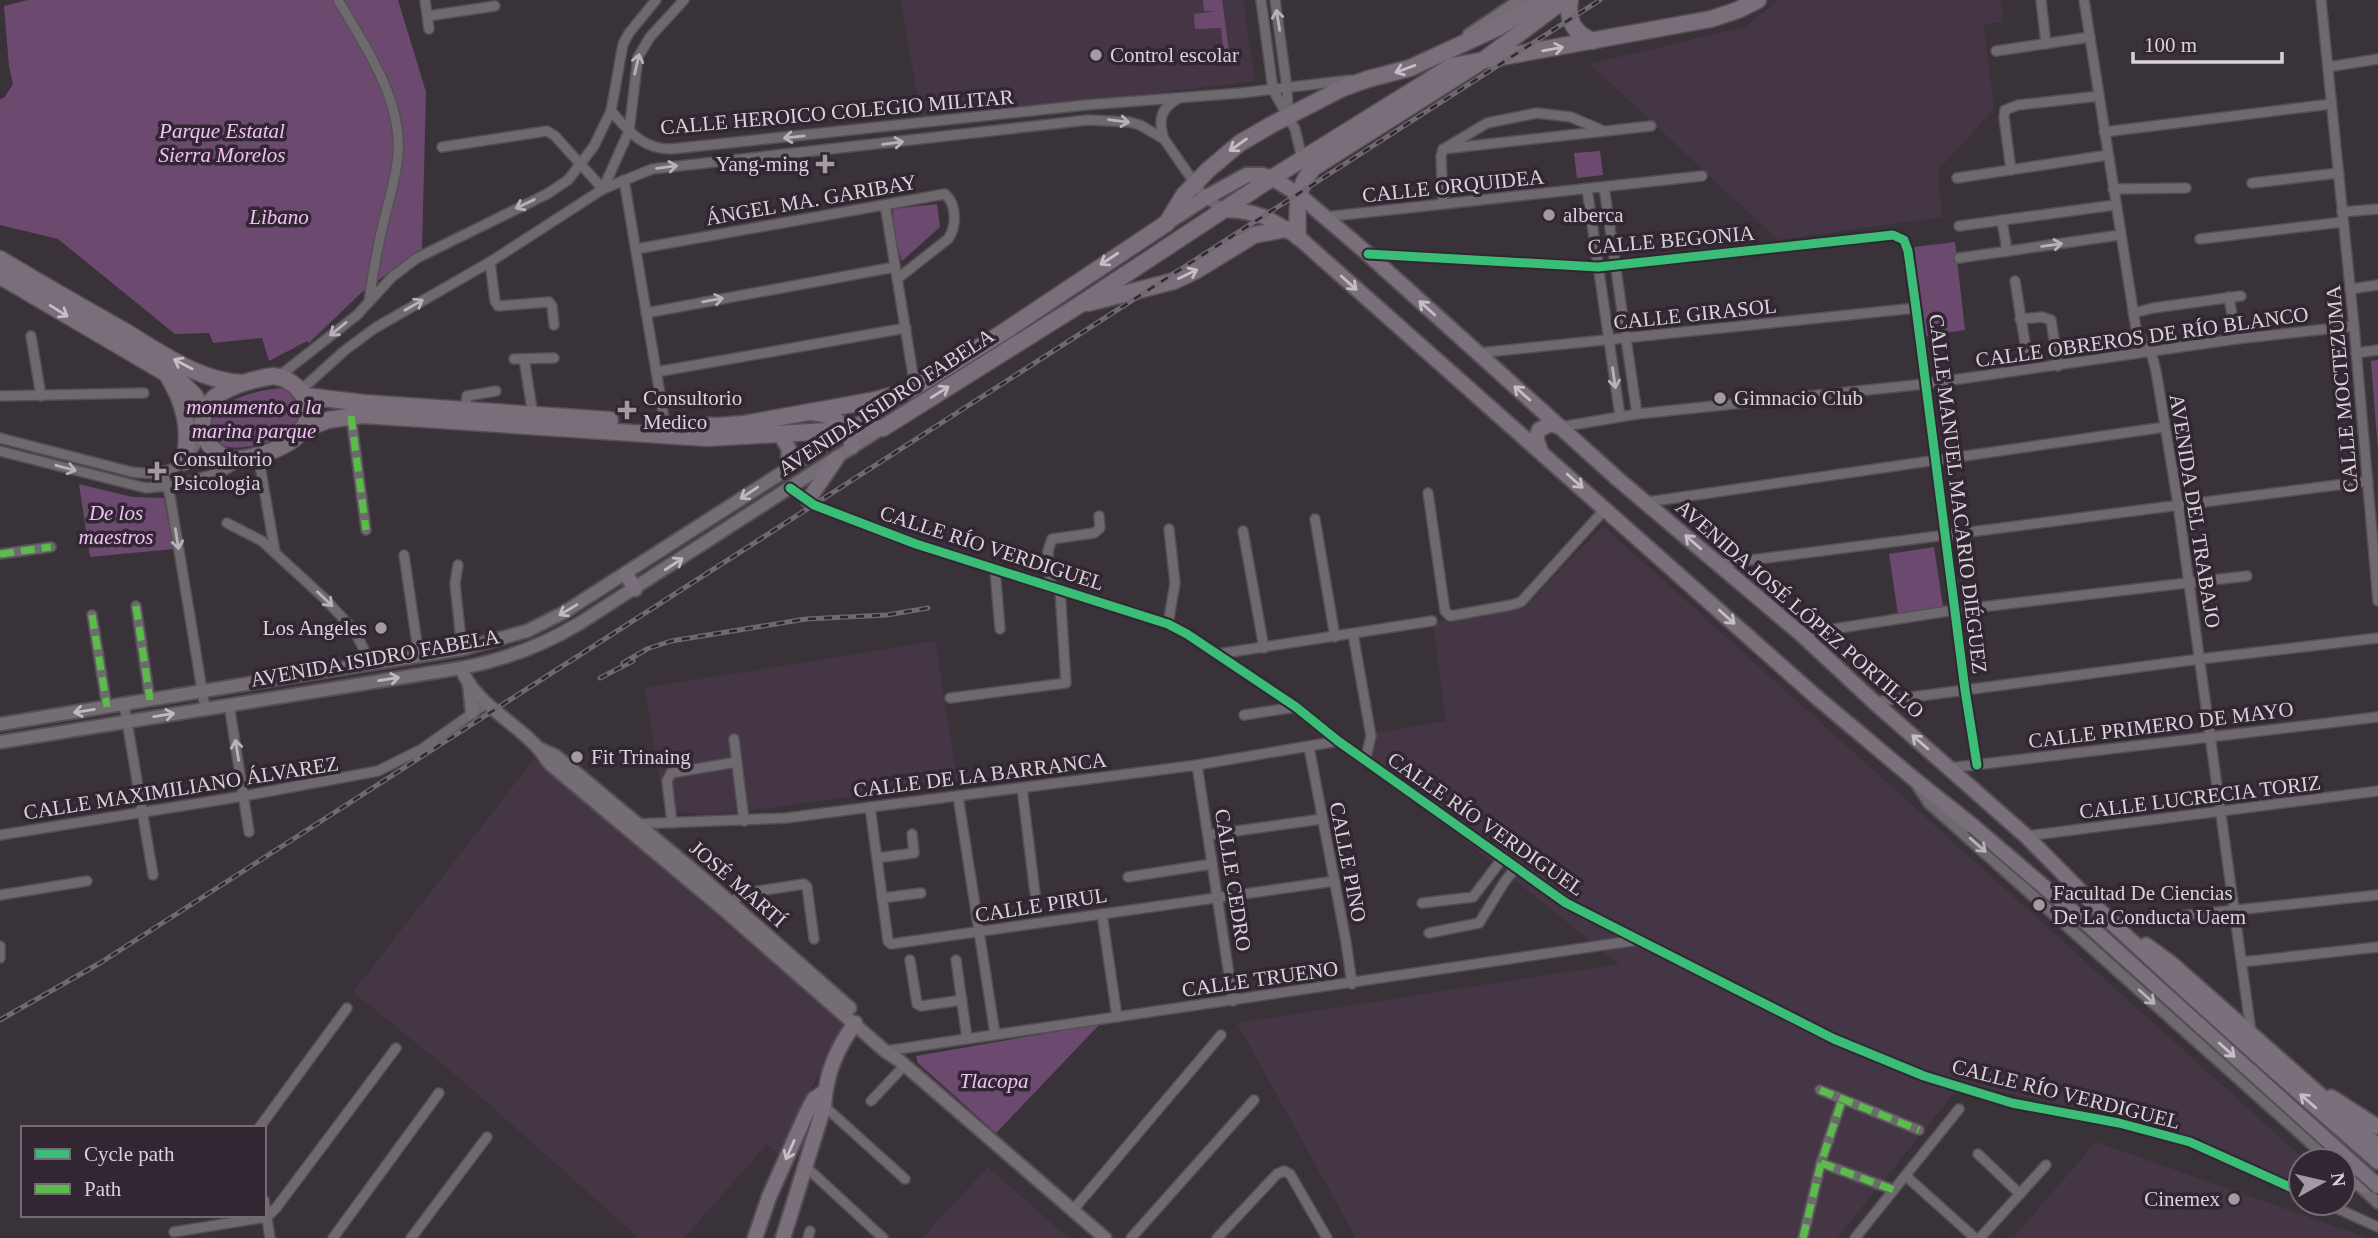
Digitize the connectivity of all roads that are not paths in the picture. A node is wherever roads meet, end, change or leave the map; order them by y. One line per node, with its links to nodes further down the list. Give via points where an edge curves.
1 (338, 0): 96 (street, via 379,71 398,138)
2 (425, 0): 16 (street)
3 (656, 0): 34 (street, via 623,44)
4 (684, 0): 38 (street, one-way to 4, via 638,57)
5 (1261, 0): 22 (street)
6 (1275, 0): 21 (street, one-way to 6)
7 (1521, 0): 24 (main road)
8 (1542, 0): 24 (highway, AVENIDA ISIDRO FABELA, via 1492,30)
9 (1564, 0): 25 (highway)
10 (1570, 0): 19 (highway, via 1572,24)
11 (1758, 0): 19 (highway, AVENIDA ISIDRO FABELA, via 1712,19)
12 (2041, 0): 20 (street)
13 (2084, 0): 18 (street, AVENIDA DEL TRABAJO)
14 (2321, 0): 27 (street, CALLE MOCTEZUMA)
15 (495, 6): 16 (street)
16 (428, 16): 17 (street)
17 (429, 29)
18 (2090, 37): 20 (street); 31 (street, AVENIDA DEL TRABAJO)
19 (1593, 41): 25 (highway, AVENIDA ISIDRO FABELA, one-way to 19)
20 (2046, 44): 23 (street)
21 (1282, 48): 22 (street); 29 (street)
22 (1268, 50): 30 (street)
23 (1996, 51)
24 (1440, 53): 28 (highway, AVENIDA ISIDRO FABELA, one-way to 28, via 1410,68)
25 (1485, 58): 47 (highway, AVENIDA ISIDRO FABELA, via 1452,66); 53 (highway)
26 (2378, 59): 27 (street)
27 (2328, 67): 33 (street, CALLE MOCTEZUMA)
28 (1368, 79): 29 (street, CALLE HEROICO COLEGIO MILITAR); 35 (highway, AVENIDA ISIDRO FABELA)
29 (1287, 88): 30 (street, CALLE HEROICO COLEGIO MILITAR); 35 (street)
30 (1273, 90): 32 (street, CALLE HEROICO COLEGIO MILITAR); 35 (street)
31 (2099, 96): 40 (street, AVENIDA DEL TRABAJO); 50 (street, via 2005,110)
32 (1178, 98): 36 (street, CALLE HEROICO COLEGIO MILITAR); 41 (street, via 1161,116)
33 (2331, 103): 40 (street); 51 (street, CALLE MOCTEZUMA)
34 (611, 111): 38 (street, CALLE HEROICO COLEGIO MILITAR); 49 (street)
35 (1288, 115): 47 (street); 57 (highway, AVENIDA ISIDRO FABELA, one-way to 57, via 1240,143)
36 (915, 125): 42 (street); 43 (street, CALLE HEROICO COLEGIO MILITAR, one-way to 43)
37 (1651, 126): 39 (street)
38 (629, 131): 43 (street, CALLE HEROICO COLEGIO MILITAR, via 639,141 660,149); 61 (street)
39 (1602, 131): 45 (street); 45 (street, via 1571,117 1537,113 1487,123)
40 (2104, 132): 46 (street, AVENIDA DEL TRABAJO)
41 (1164, 139): 42 (street, CALLE HEROICO COLEGIO MILITAR, one-way to 41, via 1088,120 1140,125); 57 (street, CALLE HEROICO COLEGIO MILITAR)
42 (916, 140): 48 (street, CALLE HEROICO COLEGIO MILITAR, one-way to 42)
43 (730, 144): 48 (street)
44 (442, 148): 49 (street, via 547,131)
45 (1443, 149): 66 (street)
46 (2108, 155): 50 (street); 63 (street, AVENIDA DEL TRABAJO)
47 (1303, 159): 53 (street); 54 (highway, AVENIDA ISIDRO FABELA)
48 (732, 160): 56 (street, CALLE HEROICO COLEGIO MILITAR, one-way to 48, via 652,169)
49 (580, 166): 61 (street); 96 (street, one-way to 96, via 547,194 418,258 392,277)
50 (2011, 170): 55 (street)
51 (2339, 173): 58 (street); 72 (street, CALLE MOCTEZUMA)
52 (1702, 176): 59 (street, CALLE ORQUIDEA)
53 (1305, 177): 64 (highway); 71 (street)
54 (1272, 178): 64 (main road, AVENIDA JOSÉ LÓPEZ PORTILLO); 65 (main road, via 1241,177); 69 (highway, AVENIDA ISIDRO FABELA)
55 (1957, 178)
56 (624, 180): 61 (street, CALLE HEROICO COLEGIO MILITAR); 80 (street)
57 (1194, 183): 65 (street, CALLE HEROICO COLEGIO MILITAR); 74 (highway, AVENIDA ISIDRO FABELA)
58 (2252, 183)
59 (1604, 187): 62 (street, CALLE ORQUIDEA); 86 (street)
60 (2186, 188): 63 (street)
61 (603, 189): 85 (street, CALLE HEROICO COLEGIO MILITAR)
62 (1587, 189): 66 (street, CALLE ORQUIDEA); 88 (street)
63 (2113, 189): 68 (street, AVENIDA DEL TRABAJO)
64 (1297, 194): 71 (main road, AVENIDA JOSÉ LÓPEZ PORTILLO); 76 (highway)
65 (1205, 198): 69 (street); 74 (main road)
66 (1443, 204): 71 (street, CALLE ORQUIDEA)
67 (885, 205): 80 (street, ÁNGEL MA. GARIBAY); 87 (street); 90 (street, ÁNGEL MA. GARIBAY, via 944,194 952,203 954,227 948,239)
68 (2115, 205): 73 (street); 78 (street, AVENIDA DEL TRABAJO)
69 (1226, 209): 76 (main road, via 1265,216); 97 (highway, AVENIDA ISIDRO FABELA)
70 (2378, 209): 72 (street)
71 (1317, 213): 82 (main road, AVENIDA JOSÉ LÓPEZ PORTILLO)
72 (2343, 217): 79 (street); 93 (street, CALLE MOCTEZUMA)
73 (2002, 220): 75 (street); 81 (street)
74 (1167, 223): 121 (highway, AVENIDA ISIDRO FABELA, one-way to 121)
75 (1959, 226)
76 (1292, 233): 97 (highway, one-way to 76, via 1174,281 1254,235); 143 (main road, one-way to 143)
77 (1893, 235): 86 (street, CALLE BEGONIA); 98 (street, CALLE MANUEL MACARIO DIÉGUEZ, via 1907,246)
78 (2120, 235): 81 (street, one-way to 78); 100 (street, AVENIDA DEL TRABAJO)
79 (2200, 239)
80 (635, 249): 99 (street)
81 (2007, 251): 83 (street)
82 (1368, 254): 88 (street, CALLE BEGONIA); 113 (main road, AVENIDA JOSÉ LÓPEZ PORTILLO, one-way to 82)
83 (1959, 258)
84 (0, 259): 119 (highway, one-way to 84, via 204,375)
85 (490, 262): 102 (street, via 498,306 549,302); 124 (street, CALLE HEROICO COLEGIO MILITAR, one-way to 85, via 329,363 375,328)
86 (1615, 265): 88 (street, CALLE BEGONIA); 107 (street)
87 (895, 267): 90 (street); 99 (street, one-way to 87)
88 (1598, 267): 108 (street)
89 (0, 276): 116 (highway, one-way to 116)
90 (897, 279): 104 (street)
91 (2015, 281): 101 (street)
92 (2378, 285): 93 (street)
93 (2350, 289): 103 (street, CALLE MOCTEZUMA)
94 (2241, 296): 95 (street)
95 (2229, 297): 100 (street); 106 (street)
96 (369, 303): 118 (street, one-way to 118)
97 (1076, 307): 136 (highway, AVENIDA ISIDRO FABELA, one-way to 97)
98 (1916, 308): 107 (street, CALLE GIRASOL); 120 (street, CALLE MANUEL MACARIO DIÉGUEZ)
99 (646, 313): 117 (street)
100 (2133, 313): 111 (street, AVENIDA DEL TRABAJO, via 2139,337)
101 (2020, 318): 109 (street); 115 (street, via 2051,320)
102 (554, 325)
103 (2354, 326): 106 (street, CALLE OBREROS DE RÍO BLANCO); 112 (street, CALLE MOCTEZUMA)
104 (905, 328): 117 (street); 121 (street)
105 (32, 336): 126 (street)
106 (2236, 339): 111 (street, CALLE OBREROS DE RÍO BLANCO)
107 (1626, 340): 108 (street, CALLE GIRASOL); 129 (street)
108 (1609, 341): 113 (street, CALLE GIRASOL); 132 (street, one-way to 132)
109 (2026, 349)
110 (2378, 350): 112 (street)
111 (2151, 352): 115 (street, CALLE OBREROS DE RÍO BLANCO); 137 (street, AVENIDA DEL TRABAJO)
112 (2356, 352): 151 (street, CALLE MOCTEZUMA)
113 (1478, 354): 135 (main road, AVENIDA JOSÉ LÓPEZ PORTILLO, one-way to 113)
114 (554, 358): 130 (street, via 519,359)
115 (2058, 366): 120 (street, CALLE OBREROS DE RÍO BLANCO)
116 (165, 371): 133 (highway, via 189,390 200,405); 148 (highway, via 185,412 188,440)
117 (656, 372): 134 (street)
118 (278, 377): 119 (highway); 124 (highway, via 296,384)
119 (248, 383): 133 (highway, via 217,395)
120 (1925, 384): 129 (street, CALLE OBREROS DE RÍO BLANCO); 147 (street, CALLE MANUEL MACARIO DIÉGUEZ)
121 (912, 389): 128 (highway); 138 (main road, AVENIDA ISIDRO FABELA)
122 (496, 391): 127 (street, via 467,396)
123 (145, 393): 126 (street)
124 (303, 393): 127 (highway, via 364,403); 139 (highway, via 307,417)
125 (0, 396): 126 (street)
126 (41, 396)
127 (465, 410): 130 (highway)
128 (809, 412): 134 (highway, via 730,425); 138 (main road, via 830,417)
129 (1637, 414): 132 (street, CALLE OBREROS DE RÍO BLANCO)
130 (533, 415): 134 (highway)
131 (351, 416): 139 (highway); 140 (highway, via 707,438); 163 (street)
132 (1620, 416): 135 (street, CALLE OBREROS DE RÍO BLANCO)
133 (203, 421): 145 (highway, via 206,441 215,451 229,458); 148 (street, via 197,443)
134 (665, 424)
135 (1560, 427): 143 (main road, via 1550,424 1539,430); 156 (main road, AVENIDA JOSÉ LÓPEZ PORTILLO)
136 (883, 428): 138 (highway); 142 (main road, AVENIDA ISIDRO FABELA)
137 (2165, 428): 147 (street); 157 (street, AVENIDA DEL TRABAJO)
138 (848, 429): 140 (highway); 142 (main road); 149 (main road, AVENIDA ISIDRO FABELA)
139 (302, 430): 145 (highway, via 292,441)
140 (779, 434): 149 (main road, via 789,449)
141 (0, 438): 150 (street, via 132,472)
142 (852, 447): 146 (main road, AVENIDA ISIDRO FABELA)
143 (1540, 450): 158 (main road, one-way to 158)
144 (0, 451): 152 (street, one-way to 152, via 133,486)
145 (250, 456): 152 (street, via 221,472); 167 (street)
146 (837, 458): 153 (main road, AVENIDA ISIDRO FABELA); 155 (main road)
147 (1935, 460): 156 (street); 165 (street, CALLE MANUEL MACARIO DIÉGUEZ)
148 (184, 462): 150 (street)
149 (789, 466): 174 (main road, AVENIDA ISIDRO FABELA, one-way to 174)
150 (163, 473): 152 (street)
151 (2368, 481): 157 (street); 170 (street, CALLE MOCTEZUMA)
152 (169, 487): 199 (street, one-way to 199)
153 (790, 488): 155 (street, CALLE RÍO VERDIGUEL); 177 (main road, AVENIDA ISIDRO FABELA, one-way to 153)
154 (1428, 493): 158 (street, via 1445,611 1450,616 1521,602)
155 (808, 500): 173 (street, CALLE RÍO VERDIGUEL)
156 (1647, 502): 171 (main road, AVENIDA JOSÉ LÓPEZ PORTILLO, one-way to 156)
157 (2178, 504): 165 (street); 176 (street, AVENIDA DEL TRABAJO)
158 (1606, 508): 224 (main road, one-way to 224)
159 (1099, 516): 178 (street, via 1100,528 1094,533 1052,539 1048,551)
160 (1315, 519): 188 (street)
161 (227, 523): 167 (street)
162 (1169, 529): 184 (street, via 1175,583)
163 (366, 530)
164 (1243, 531): 190 (street)
165 (1946, 536): 171 (street); 181 (street, CALLE MANUEL MACARIO DIÉGUEZ)
166 (51, 547): 168 (street)
167 (275, 552): 195 (street, one-way to 195, via 346,620)
168 (0, 554)
169 (404, 555): 193 (street)
170 (2376, 561): 179 (street, CALLE MOCTEZUMA)
171 (1719, 564): 187 (main road, AVENIDA JOSÉ LÓPEZ PORTILLO)
172 (458, 565): 191 (street, via 455,584)
173 (995, 570): 178 (street, CALLE RÍO VERDIGUEL); 185 (street)
174 (626, 574): 177 (main road); 191 (main road, AVENIDA ISIDRO FABELA, one-way to 191, via 546,622)
175 (2247, 576): 176 (street)
176 (2189, 584): 181 (street); 194 (street, AVENIDA DEL TRABAJO)
177 (635, 589): 196 (main road, AVENIDA ISIDRO FABELA, via 538,646)
178 (1055, 589): 184 (street, CALLE RÍO VERDIGUEL); 200 (street, via 1066,683)
179 (2378, 601)
180 (136, 606): 201 (street)
181 (1955, 610): 187 (street); 198 (street, CALLE MANUEL MACARIO DIÉGUEZ)
182 (92, 615): 206 (street)
183 (1432, 621): 186 (street)
184 (1168, 624): 192 (street, CALLE RÍO VERDIGUEL)
185 (1000, 629)
186 (1353, 634): 188 (street); 219 (street, via 1371,736)
187 (1801, 634): 202 (main road, AVENIDA JOSÉ LÓPEZ PORTILLO)
188 (1335, 636): 190 (street)
189 (2378, 638): 194 (street)
190 (1264, 648): 192 (street)
191 (462, 649): 193 (main road, AVENIDA ISIDRO FABELA)
192 (1218, 654): 207 (street, CALLE RÍO VERDIGUEL)
193 (419, 657): 195 (main road, AVENIDA ISIDRO FABELA)
194 (2200, 659): 198 (street); 214 (street, AVENIDA DEL TRABAJO)
195 (372, 665): 199 (main road, AVENIDA ISIDRO FABELA)
196 (460, 668): 197 (main road, JOSÉ MARTÍ); 205 (main road, AVENIDA ISIDRO FABELA, one-way to 196)
197 (469, 683): 203 (main road, JOSÉ MARTÍ); 209 (main road)
198 (1965, 690): 202 (street); 222 (street, CALLE MANUEL MACARIO DIÉGUEZ)
199 (202, 692): 201 (main road, AVENIDA ISIDRO FABELA); 208 (street)
200 (950, 698)
201 (150, 700): 204 (main road, AVENIDA ISIDRO FABELA)
202 (1874, 702): 223 (main road, AVENIDA JOSÉ LÓPEZ PORTILLO, one-way to 202)
203 (487, 703): 209 (street, CALLE MAXIMILIANO ÁLVAREZ); 235 (main road, JOSÉ MARTÍ, via 551,765)
204 (124, 704): 206 (main road, AVENIDA ISIDRO FABELA); 212 (street)
205 (229, 704): 208 (main road, AVENIDA ISIDRO FABELA); 227 (street, one-way to 205)
206 (107, 707): 213 (main road, AVENIDA ISIDRO FABELA, one-way to 213)
207 (1296, 707): 210 (street); 216 (street, CALLE RÍO VERDIGUEL)
208 (205, 708): 212 (main road, AVENIDA ISIDRO FABELA, one-way to 208)
209 (472, 713): 227 (street, CALLE MAXIMILIANO ÁLVAREZ, via 379,771)
210 (1244, 715)
211 (2378, 717): 214 (street, CALLE PRIMERO DE MAYO)
212 (127, 721): 217 (main road, AVENIDA ISIDRO FABELA); 230 (street)
213 (0, 724)
214 (2210, 736): 222 (street, CALLE PRIMERO DE MAYO); 231 (street, AVENIDA DEL TRABAJO)
215 (734, 739): 220 (street)
216 (1338, 741): 218 (street, CALLE DE LA BARRANCA); 219 (street, CALLE RÍO VERDIGUEL)
217 (0, 742)
218 (1309, 747): 221 (street, CALLE DE LA BARRANCA); 232 (street, CALLE PINO)
219 (1365, 761): 242 (street, CALLE RÍO VERDIGUEL)
220 (737, 762): 233 (street); 234 (street, via 671,772 667,781)
221 (1197, 765): 225 (street, CALLE DE LA BARRANCA); 239 (street, CALLE CEDRO)
222 (1977, 765): 223 (street, CALLE PRIMERO DE MAYO)
223 (1949, 768): 240 (main road, AVENIDA JOSÉ LÓPEZ PORTILLO)
224 (1914, 779): 296 (street, one-way to 296, via 1929,803); 306 (main road, one-way to 306, bridge, via 2075,913)
225 (1022, 788): 228 (street, CALLE DE LA BARRANCA); 250 (street)
226 (2378, 791): 231 (street, CALLE LUCRECIA TORIZ)
227 (244, 796): 230 (street, CALLE MAXIMILIANO ÁLVAREZ); 236 (street)
228 (958, 796): 229 (street, CALLE DE LA BARRANCA); 260 (street)
229 (870, 807): 233 (street, CALLE DE LA BARRANCA); 241 (street, CALLE PIRUL)
230 (142, 812): 238 (street, CALLE MAXIMILIANO ÁLVAREZ); 245 (street)
231 (2221, 812): 240 (street, CALLE LUCRECIA TORIZ); 257 (street, AVENIDA DEL TRABAJO)
232 (1321, 819): 239 (street); 248 (street, CALLE PINO)
233 (744, 821): 234 (street, CALLE DE LA BARRANCA)
234 (672, 823): 235 (street, CALLE DE LA BARRANCA)
235 (631, 826): 256 (main road, JOSÉ MARTÍ)
236 (249, 832)
237 (912, 834): 241 (street, via 914,853)
238 (0, 835)
239 (1208, 835): 243 (street, CALLE CEDRO)
240 (2026, 836): 259 (main road, AVENIDA JOSÉ LÓPEZ PORTILLO)
241 (877, 858): 254 (street, CALLE PIRUL)
242 (1502, 859): 244 (street, CALLE RÍO VERDIGUEL); 255 (street, via 1473,897)
243 (1212, 864): 246 (street); 253 (street, CALLE CEDRO)
244 (1515, 869): 261 (street, via 1479,923); 264 (street, CALLE RÍO VERDIGUEL, via 1566,903)
245 (153, 875)
246 (1128, 877)
247 (87, 881): 251 (street)
248 (1335, 881): 253 (street, CALLE PIRUL); 271 (street, CALLE PINO)
249 (921, 893): 254 (street)
250 (1035, 894)
251 (0, 895)
252 (2378, 895): 257 (street)
253 (1218, 896): 258 (street, CALLE PIRUL); 273 (street, CALLE CEDRO)
254 (882, 898): 260 (street, CALLE PIRUL, via 891,944)
255 (1422, 903)
256 (728, 907): 263 (street, via 750,892 804,884); 276 (main road, JOSÉ MARTÍ); 282 (main road, JOSÉ MARTÍ)
257 (2235, 910): 259 (street); 270 (street, AVENIDA DEL TRABAJO)
258 (1102, 914): 260 (street, CALLE PIRUL); 275 (street)
259 (2112, 923): 262 (main road, AVENIDA JOSÉ LÓPEZ PORTILLO)
260 (979, 933): 277 (street)
261 (1429, 933)
262 (2128, 937): 278 (main road, via 2159,953); 298 (main road, AVENIDA JOSÉ LÓPEZ PORTILLO, one-way to 262)
263 (814, 939)
264 (1638, 940): 271 (street, CALLE TRUENO); 307 (street, CALLE RÍO VERDIGUEL, via 1834,1039 1924,1076 2012,1103 2190,1142)
265 (0, 946): 267 (street)
266 (2378, 947): 270 (street)
267 (0, 958)
268 (910, 960): 272 (street, via 917,1004)
269 (956, 960): 272 (street)
270 (2242, 962): 278 (street, AVENIDA DEL TRABAJO)
271 (1352, 984): 273 (street, CALLE TRUENO)
272 (962, 1000): 280 (street)
273 (1233, 1001): 275 (street, CALLE TRUENO)
274 (347, 1008): 291 (street)
275 (1117, 1017): 277 (street, CALLE TRUENO)
276 (855, 1023): 282 (main road, JOSÉ MARTÍ); 286 (main road, via 837,1050)
277 (995, 1034): 280 (street, CALLE TRUENO)
278 (2251, 1034): 283 (main road)
279 (1221, 1035): 311 (street)
280 (967, 1038): 282 (street, CALLE TRUENO)
281 (396, 1048): 313 (street)
282 (897, 1056): 289 (street); 311 (main road, JOSÉ MARTÍ)
283 (2314, 1088): 292 (main road); 295 (main road)
284 (1820, 1090): 288 (street)
285 (439, 1093): 318 (street)
286 (821, 1099): 301 (main road); 303 (street); 320 (main road, one-way to 320, via 769,1197)
287 (1254, 1100): 324 (street)
288 (1842, 1100): 293 (street); 299 (street)
289 (871, 1101)
290 (1959, 1109): 302 (street)
291 (260, 1126)
292 (2378, 1127)
293 (1919, 1130)
294 (487, 1137): 319 (street)
295 (2378, 1146)
296 (2315, 1147)
297 (1978, 1154): 309 (street)
298 (2378, 1162)
299 (1821, 1163): 308 (street); 327 (street)
300 (2046, 1165): 309 (street)
301 (804, 1166): 321 (main road); 322 (street)
302 (1906, 1176): 308 (street); 329 (street)
303 (905, 1179)
304 (2357, 1183): 306 (main road)
305 (2357, 1184): 310 (street)
306 (2378, 1184)
307 (2287, 1186)
308 (1894, 1190): 328 (street)
309 (2020, 1194): 330 (street)
310 (2378, 1203)
311 (1073, 1210): 323 (main road, JOSÉ MARTÍ)
312 (266, 1211): 313 (street)
313 (267, 1217): 316 (street); 317 (street)
314 (2356, 1217): 315 (street)
315 (2378, 1227)
316 (174, 1232)
317 (270, 1238)
318 (333, 1238)
319 (411, 1238)
320 (755, 1238)
321 (783, 1238)
322 (883, 1238)
323 (1105, 1238)
324 (1131, 1238)
325 (1217, 1238): 326 (street, via 1276,1174 1284,1171)
326 (1326, 1238)
327 (1803, 1238)
328 (1855, 1238)
329 (1975, 1238)
330 (1980, 1238)

